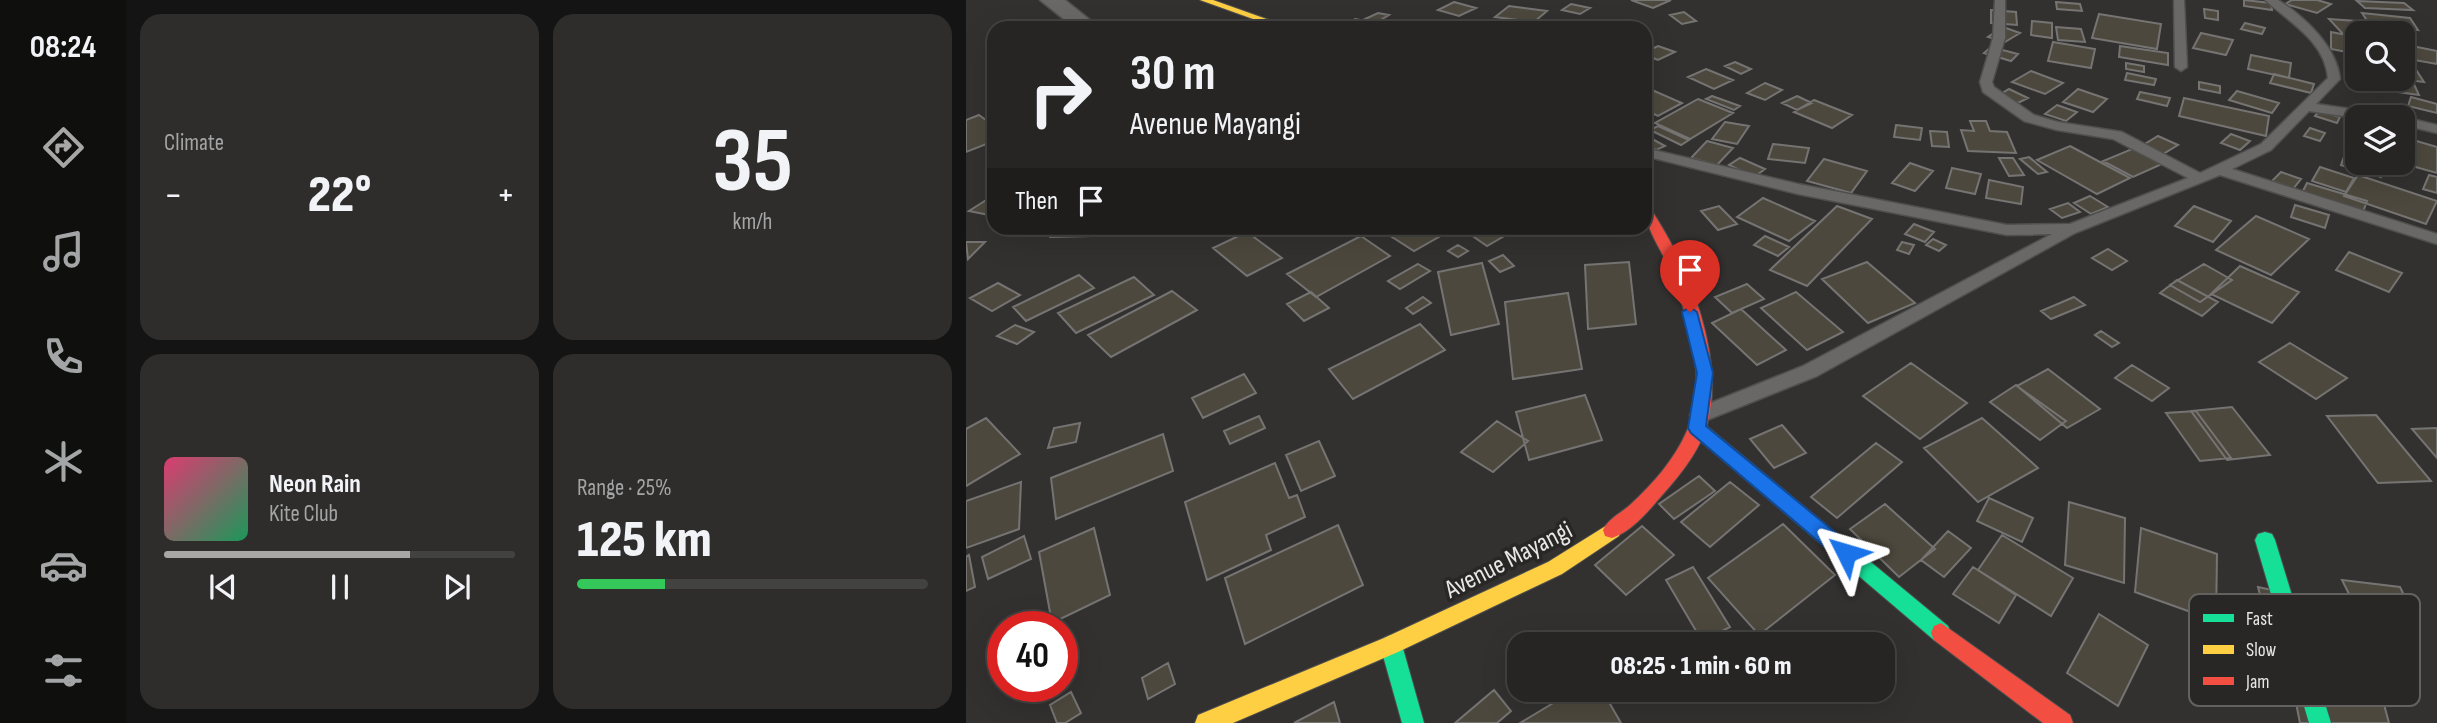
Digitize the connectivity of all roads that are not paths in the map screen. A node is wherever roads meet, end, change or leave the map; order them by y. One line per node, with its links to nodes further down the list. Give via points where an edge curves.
1 (1051, 0): 6 (street)
2 (1204, 0): 7 (street)
3 (2000, 0): 15 (lane, via 1999,38 1988,89 2029,118 2117,135)
4 (2179, 0): 8 (lane)
5 (2270, 0): 9 (lane, via 2289,11 2319,43 2335,73)
6 (1080, 21)
7 (1266, 21)
8 (2182, 67)
9 (2306, 107): 10 (lane); 14 (lane, via 2266,147)
10 (2345, 112)
11 (2415, 124): 12 (lane)
12 (2437, 129)
13 (1652, 154): 17 (lane, via 1798,189 2007,230)
14 (2219, 170): 15 (lane); 18 (lane)
15 (2200, 179): 17 (lane)
16 (1652, 221): 19 (street, Avenue Mayangi, via 1683,287 1700,348 1705,373)
17 (2072, 229): 19 (lane, via 1810,371)
18 (2437, 239)
19 (1698, 422): 22 (street, Avenue Mayangi, via 1668,477 1619,525 1555,568); 26 (street, via 1937,630)
20 (2265, 540): 21 (street)
21 (2281, 594)
22 (1391, 645): 24 (street, Avenue Mayangi); 25 (street)
23 (2315, 706): 27 (street)
24 (1206, 723)
25 (1413, 723)
26 (2062, 723)
27 (2320, 723)

